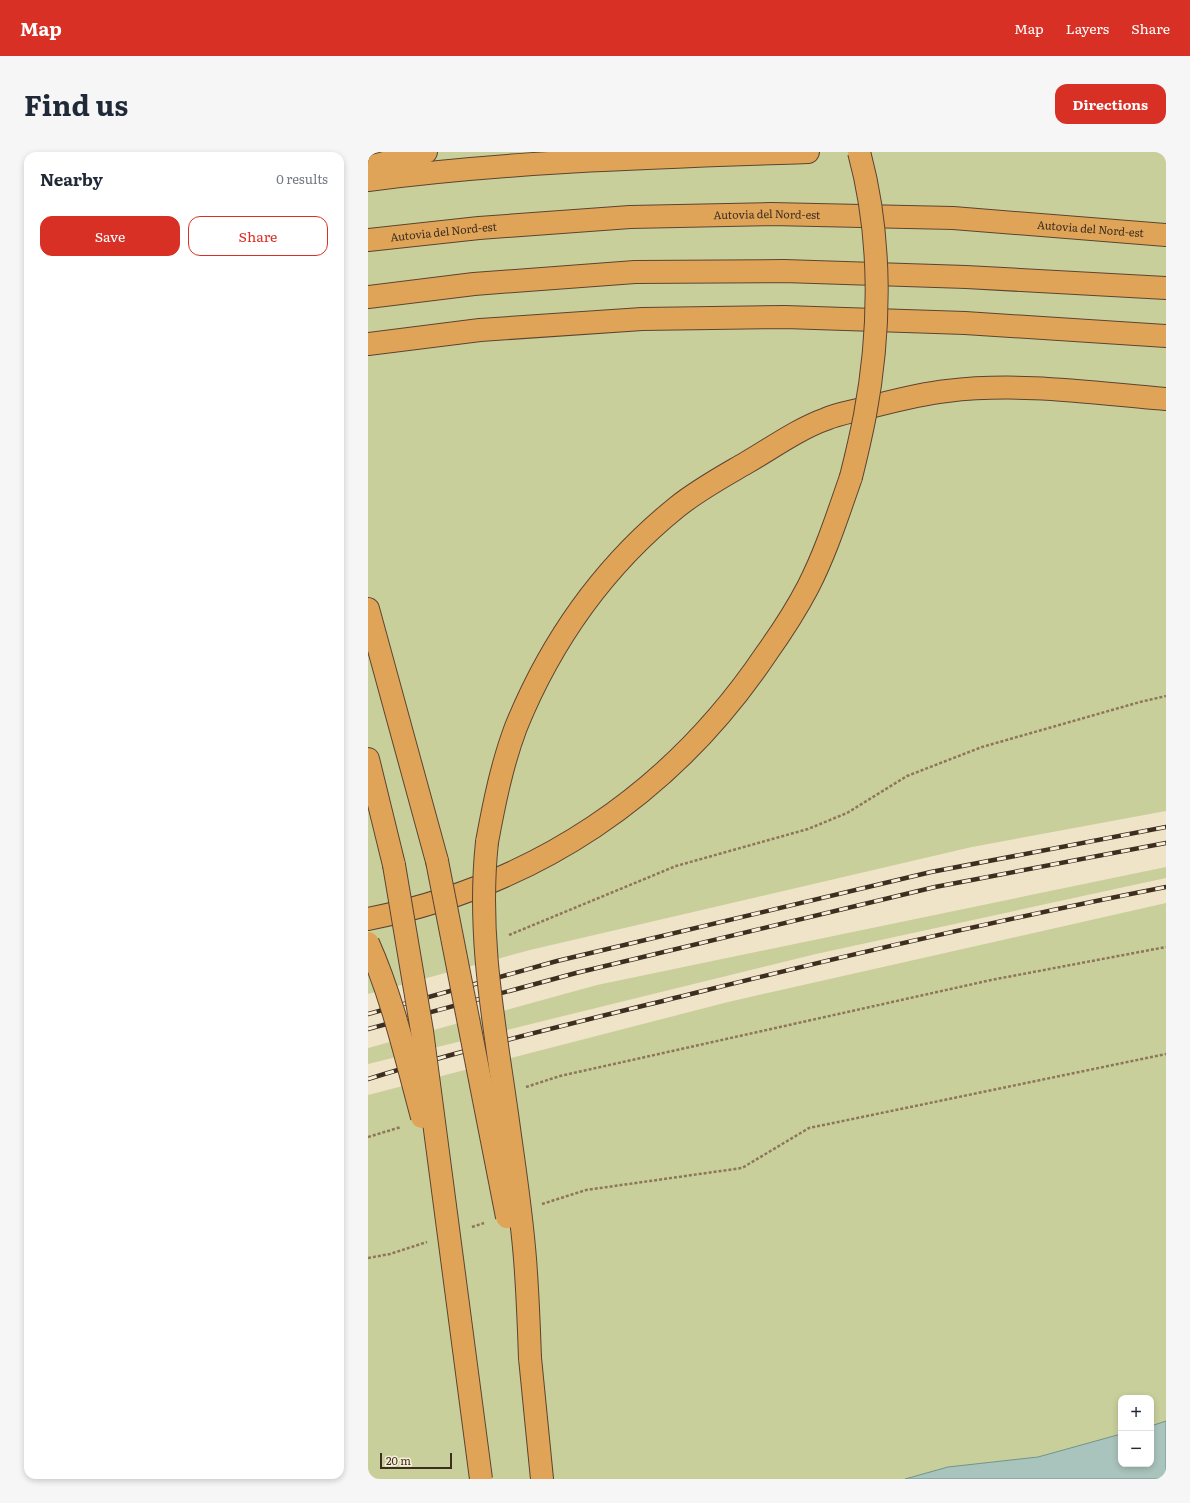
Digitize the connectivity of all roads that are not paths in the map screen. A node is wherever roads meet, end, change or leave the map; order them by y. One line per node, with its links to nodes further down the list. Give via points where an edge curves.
1 (426, 152): 4 (highway)
2 (808, 152): 5 (highway, via 698,155 549,164)
3 (859, 152): 15 (highway, bridge, via 872,222 876,288 874,347 865,414 851,477 832,534 808,587 781,633 746,684 675,763 597,825 564,847 505,876 396,914)
4 (368, 168)
5 (368, 180)
6 (1166, 235): 7 (highway, Autovia del Nord-est, via 954,218 771,214 630,216)
7 (368, 240)
8 (1166, 288): 9 (highway, via 966,277 792,272 650,272 474,284)
9 (368, 297)
10 (1166, 336): 11 (highway, via 965,323 785,317 666,318 480,330)
11 (368, 344)
12 (1166, 399): 18 (highway, bridge, via 1070,389 999,387 947,390 901,398 826,419 784,440 700,490 655,526 615,565 583,604 555,646 516,729 502,772 487,842 483,876 488,977 526,1272)
13 (368, 610): 18 (highway, bridge, via 436,861 510,1230)
14 (368, 759): 17 (highway, bridge, via 394,865 422,1031)
15 (368, 919)
16 (368, 943): 17 (highway, bridge, via 382,974 395,1015)
17 (446, 1209): 19 (highway, bridge)
18 (530, 1358): 20 (highway)
19 (481, 1479)
20 (542, 1479)

